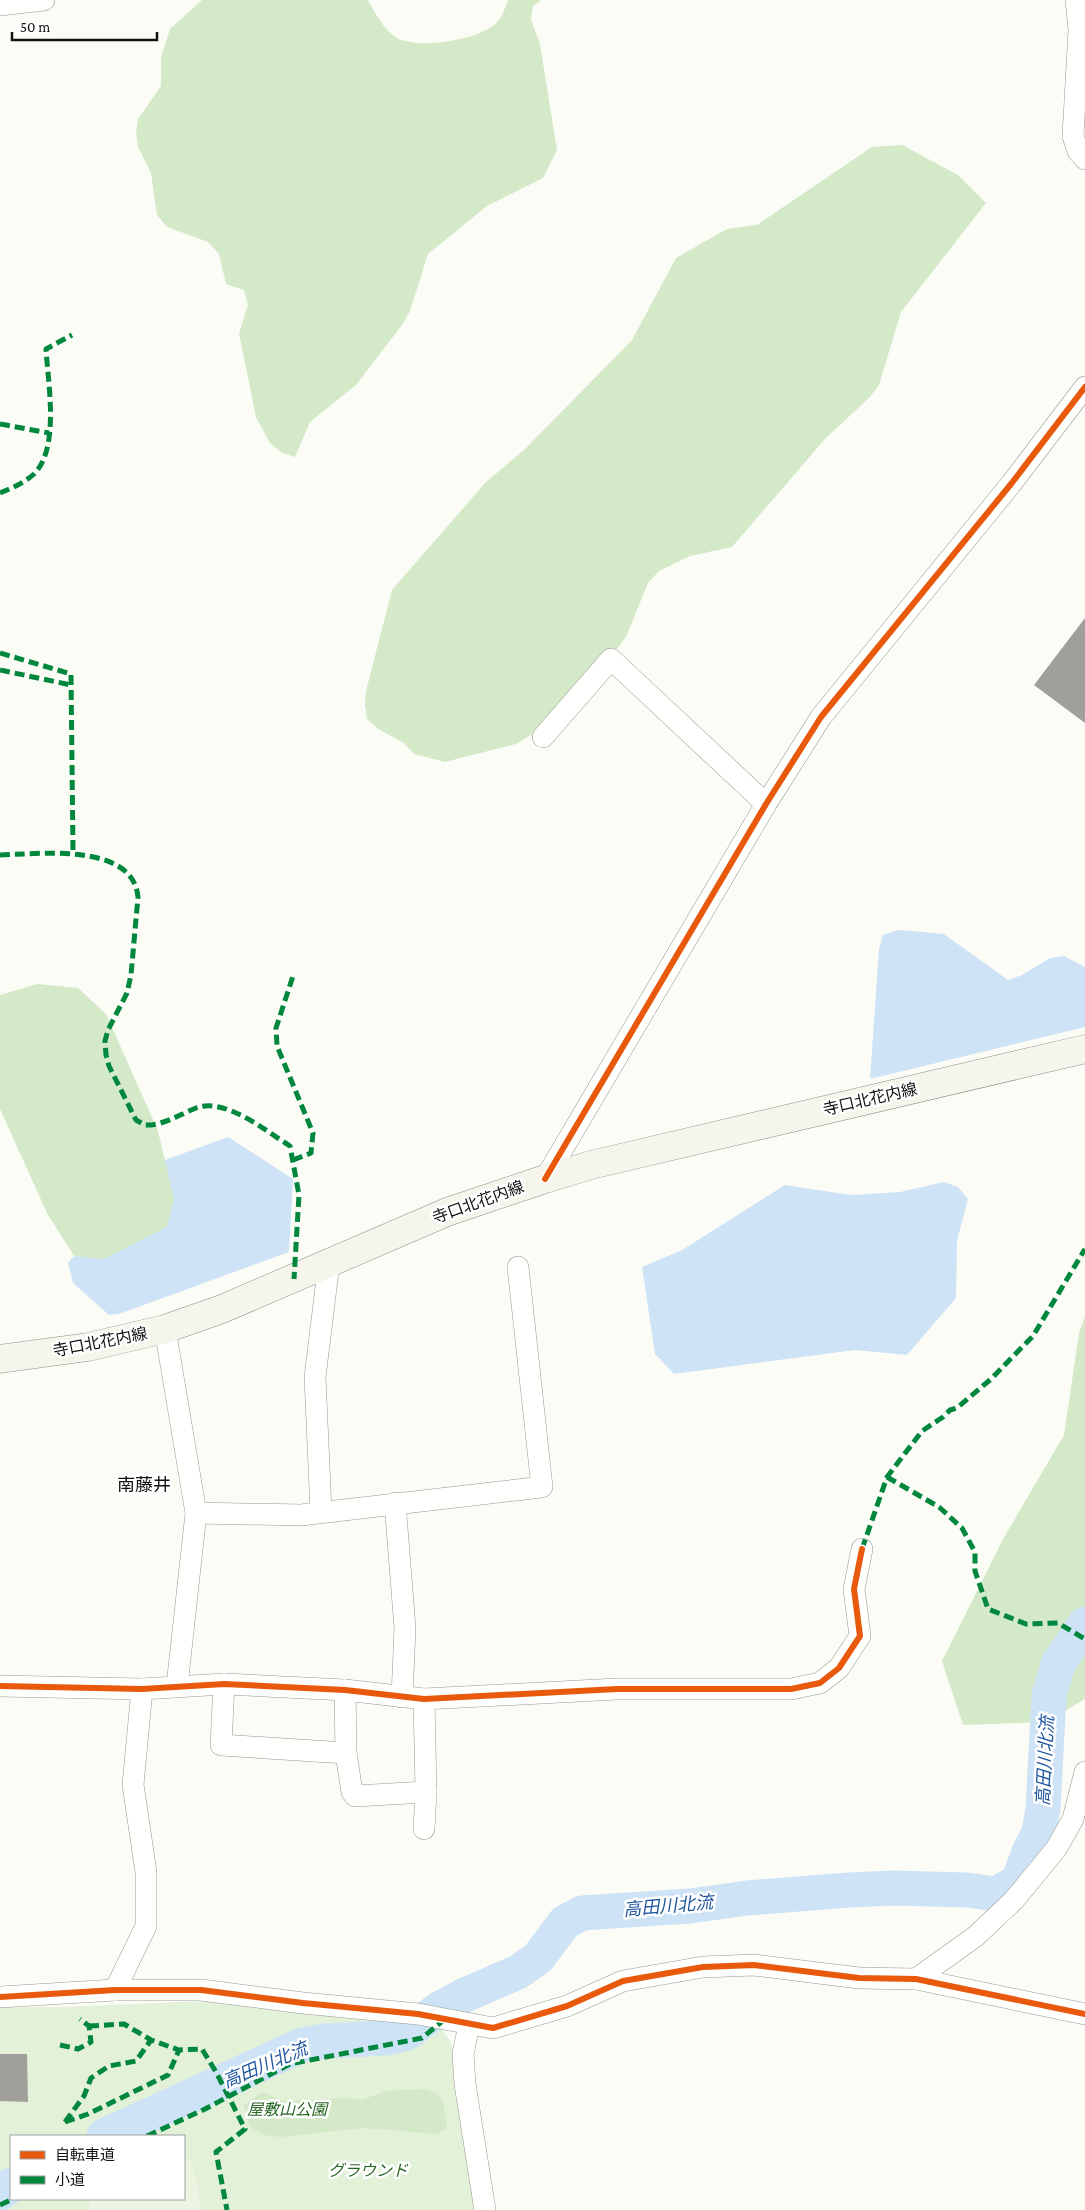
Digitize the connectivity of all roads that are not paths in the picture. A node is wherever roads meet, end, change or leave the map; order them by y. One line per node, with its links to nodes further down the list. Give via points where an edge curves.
1 (44, 0): 3 (street)
2 (1076, 0): 4 (street, via 1078,30 1073,136)
3 (0, 5)
4 (1085, 160)
5 (1085, 387): 7 (street, via 1011,484 820,717)
6 (543, 737): 7 (street, via 611,659)
7 (766, 804): 9 (street)
8 (1085, 1049): 9 (main road, 寺口北花内線)
9 (545, 1178): 10 (main road, 寺口北花内線, via 447,1212)
10 (329, 1264): 12 (main road, 寺口北花内線); 15 (street, via 315,1377)
11 (518, 1266): 14 (street, via 542,1486)
12 (165, 1329): 13 (main road, 寺口北花内線, via 88,1347); 16 (street)
13 (0, 1358)
14 (395, 1503): 15 (street); 23 (street, via 405,1628)
15 (321, 1512): 16 (street, via 301,1515)
16 (196, 1514): 20 (street)
17 (862, 1549): 24 (street, via 854,1589 860,1636 839,1668 820,1683 791,1689 617,1689)
18 (224, 1684): 20 (street); 22 (street); 25 (street, via 221,1745)
19 (0, 1686): 21 (street)
20 (177, 1686): 21 (street)
21 (142, 1688): 30 (street, via 133,1785 146,1872 146,1926)
22 (345, 1690): 23 (street); 25 (street)
23 (402, 1698): 24 (street)
24 (424, 1699): 27 (street)
25 (346, 1753): 27 (street, via 355,1796)
26 (1085, 1772): 29 (street, via 1073,1820 1056,1849 1014,1900 976,1936)
27 (426, 1792): 28 (street)
28 (424, 1829)
29 (916, 1979): 32 (street); 33 (street, via 859,1978 754,1965 703,1967 623,1981 567,2006 493,2028)
30 (115, 1990): 31 (street); 33 (street, via 202,1990 418,2014)
31 (0, 1997)
32 (1085, 2014)
33 (469, 2025): 34 (street, via 463,2054 465,2084)
34 (485, 2210)

